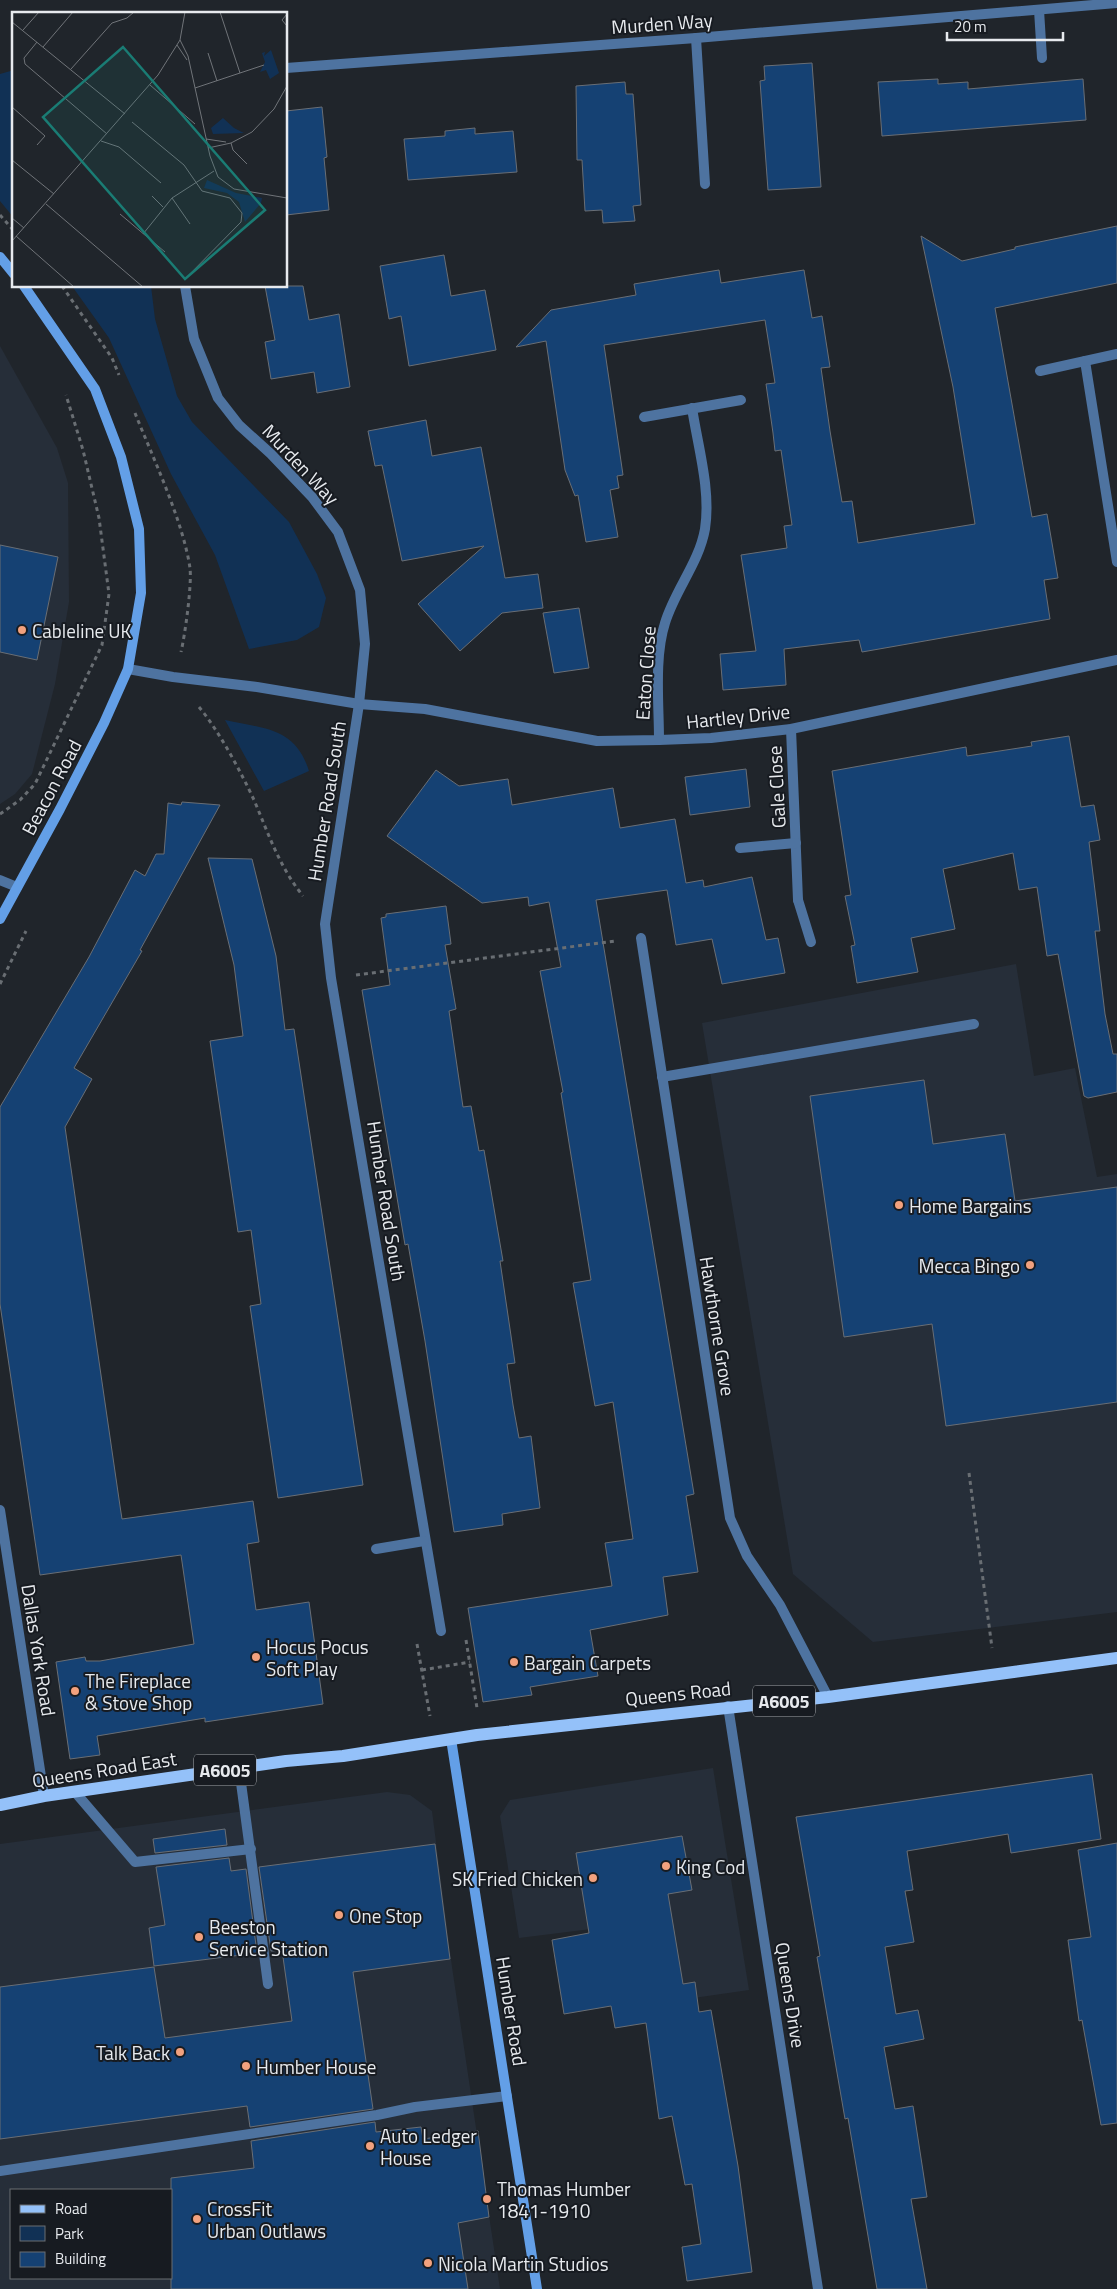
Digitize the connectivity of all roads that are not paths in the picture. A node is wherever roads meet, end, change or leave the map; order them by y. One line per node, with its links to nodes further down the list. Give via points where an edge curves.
1 (1117, 3): 2 (street, Murden Way)
2 (1039, 10): 3 (street, Murden Way); 4 (street)
3 (696, 38): 5 (street, Murden Way); 6 (street)
4 (1042, 58)
5 (288, 68)
6 (705, 184)
7 (0, 257): 8 (street)
8 (12, 272)
9 (25, 288): 19 (street, via 95,389 121,457 139,529 142,593)
10 (185, 288): 20 (street, Murden Way, via 194,339 218,398 238,425 312,497 338,532 360,590 365,644)
11 (1117, 354): 12 (street)
12 (1085, 361): 13 (street); 17 (street)
13 (1040, 371)
14 (741, 400): 15 (street)
15 (692, 408): 16 (street); 22 (street, Eaton Close, via 706,497 705,528 699,552 672,602 664,625 659,668)
16 (644, 417)
17 (1117, 562)
18 (1117, 660): 21 (street, Hartley Drive)
19 (128, 669): 20 (street, Humber Road South, via 258,686); 26 (street, Beacon Road, via 78,775)
20 (359, 704): 22 (street, Hartley Drive, via 425,709 597,741); 33 (street, Humber Road South, via 325,924 330,978)
21 (791, 729): 22 (street, Hartley Drive); 23 (street, Gale Close)
22 (659, 740)
23 (796, 843): 24 (street, Gale Close); 29 (street, Gale Close, via 798,900)
24 (740, 848)
25 (0, 880): 26 (street)
26 (17, 887): 27 (street, Beacon Road)
27 (0, 919)
28 (641, 938): 31 (street, Hawthorne Grove)
29 (811, 942)
30 (974, 1024): 31 (street)
31 (662, 1076): 37 (street, Hawthorne Grove, via 730,1518 747,1556 780,1605)
32 (0, 1510): 42 (street, Dallas York Road)
33 (424, 1541): 34 (street); 35 (street, Humber Road South)
34 (376, 1549)
35 (441, 1631)
36 (1117, 1658): 37 (main road, Queens Road / A6005)
37 (828, 1697): 38 (main road, Queens Road / A6005)
38 (728, 1706): 39 (main road, Queens Road / A6005); 49 (street, Queens Drive)
39 (451, 1739): 40 (main road, Queens Road East / A6005); 46 (street, Humber Road)
40 (239, 1768): 41 (main road, Queens Road East / A6005); 44 (street)
41 (75, 1792): 42 (main road, Queens Road East / A6005); 44 (street, via 135,1862)
42 (44, 1796): 43 (main road, Queens Road East / A6005)
43 (0, 1805)
44 (251, 1849): 45 (street)
45 (268, 1984)
46 (507, 2096): 47 (street); 48 (street, Humber Road)
47 (0, 2171)
48 (537, 2289)
49 (818, 2289)

